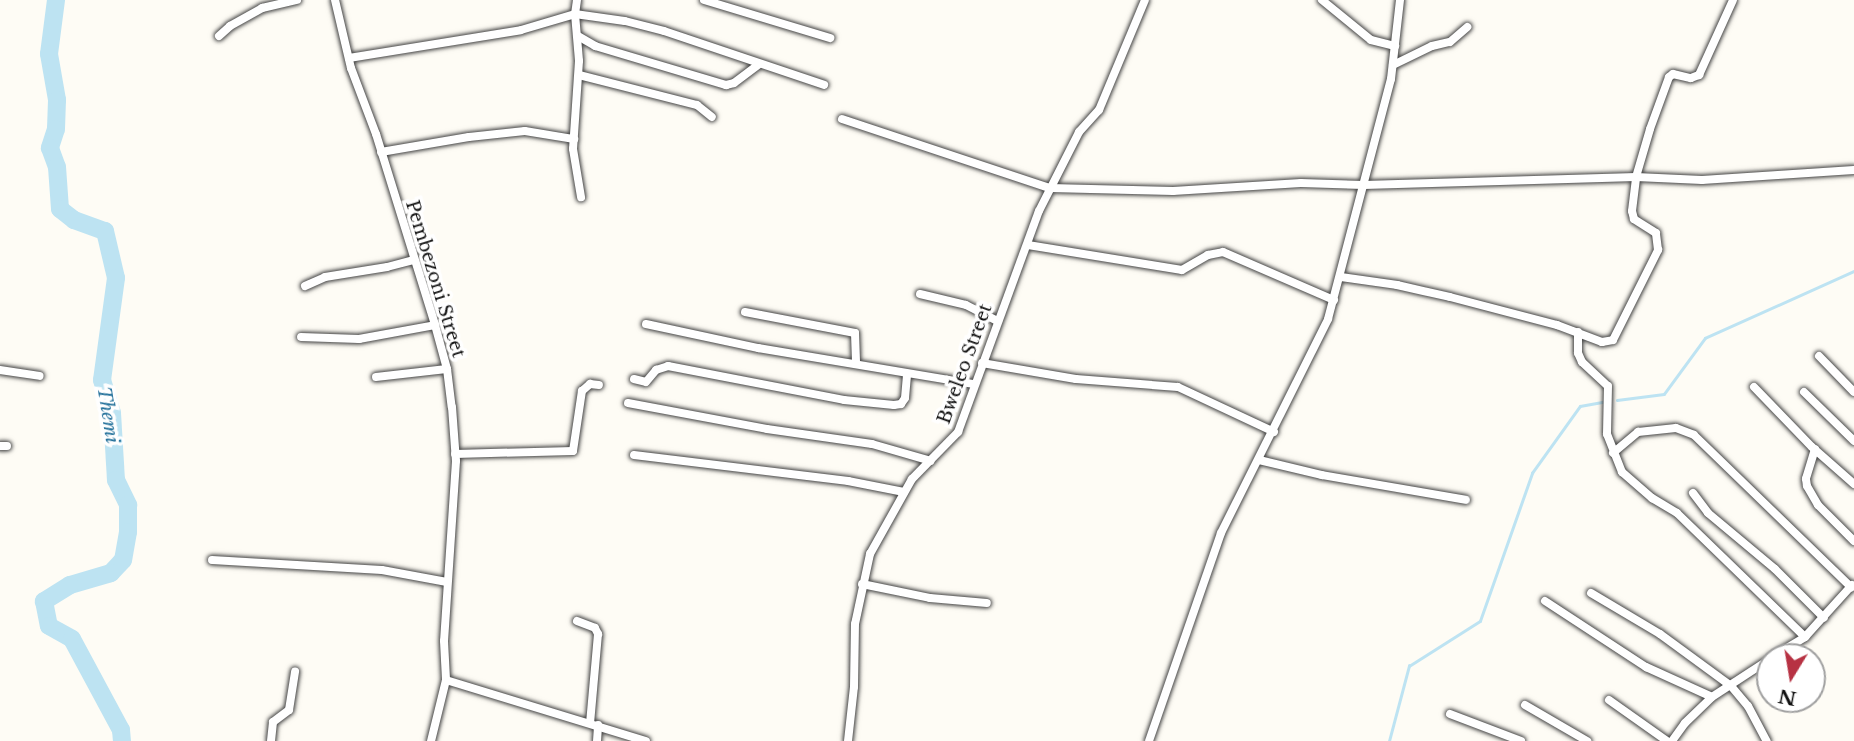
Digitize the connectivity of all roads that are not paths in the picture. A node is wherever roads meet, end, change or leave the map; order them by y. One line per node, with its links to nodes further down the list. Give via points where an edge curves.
1 (298, 0): 11 (street, via 253,12)
2 (335, 0): 15 (street, Pembezoni Street)
3 (578, 0): 9 (street)
4 (704, 0): 13 (street)
5 (1144, 0): 27 (street, Bweleo Street, via 1099,110 1079,132)
6 (1322, 0): 14 (street, via 1371,40)
7 (1400, 0): 14 (street)
8 (1733, 0): 25 (street, via 1699,75 1673,74 1669,78)
9 (575, 14): 12 (street); 15 (street, via 521,30); 16 (street, via 664,31)
10 (1467, 27): 17 (street, via 1450,42)
11 (219, 36)
12 (578, 36): 16 (street, via 595,46 726,85); 18 (street)
13 (830, 38)
14 (1395, 46): 17 (street)
15 (349, 58): 23 (street, Pembezoni Street)
16 (759, 65): 19 (street)
17 (1393, 65): 26 (street)
18 (579, 75): 20 (street, via 697,105); 22 (street)
19 (824, 85)
20 (712, 117)
21 (842, 119): 27 (street)
22 (574, 139): 23 (street, via 525,131); 28 (street)
23 (381, 152): 30 (street, Pembezoni Street)
24 (1854, 170): 25 (street, via 1702,180)
25 (1636, 177): 26 (street); 39 (street, via 1632,211 1634,219 1656,233 1655,260 1613,340 1602,342)
26 (1364, 185): 27 (street, via 1301,183 1173,191); 31 (street)
27 (1050, 188): 29 (street, Bweleo Street)
28 (581, 197)
29 (1028, 245): 34 (street, via 1173,270 1223,252); 36 (street, Bweleo Street)
30 (413, 260): 32 (street, via 325,277); 38 (street, Pembezoni Street)
31 (1341, 277): 34 (street); 39 (street, via 1425,291)
32 (305, 286)
33 (920, 294): 36 (street, via 967,305)
34 (1334, 300): 56 (street)
35 (745, 312): 43 (street, via 855,333)
36 (997, 321): 42 (street, Bweleo Street)
37 (646, 324): 43 (street)
38 (435, 326): 40 (street, via 359,339); 44 (street, Pembezoni Street)
39 (1578, 332): 59 (street, via 1582,362 1608,386 1606,434)
40 (301, 337)
41 (1819, 356): 54 (street)
42 (982, 363): 50 (street, Bweleo Street); 56 (street, via 1076,379 1178,387)
43 (856, 364): 46 (street)
44 (447, 369): 48 (street); 60 (street, Pembezoni Street)
45 (0, 370): 47 (street)
46 (907, 374): 49 (street, via 905,398 894,405 844,400 668,366 656,370 646,382); 50 (street)
47 (40, 376)
48 (376, 377)
49 (634, 379)
50 (974, 384): 63 (street, Bweleo Street, via 958,432)
51 (599, 385): 60 (street, via 590,384 582,391 573,451)
52 (1754, 387): 58 (street)
53 (1804, 392): 57 (street)
54 (1854, 392)
55 (628, 403): 63 (street, via 873,444)
56 (1274, 432): 62 (street)
57 (1854, 441)
58 (1815, 449): 64 (street); 68 (street, via 1806,479 1811,496)
59 (1613, 453): 72 (street, via 1638,432 1676,428 1694,435); 78 (street, via 1622,472 1677,513)
60 (455, 454): 70 (street, Pembezoni Street)
61 (634, 455): 65 (street)
62 (1259, 460): 67 (street); 94 (street, via 1221,533)
63 (931, 461): 65 (street, Bweleo Street)
64 (1854, 484)
65 (904, 492): 71 (street, Bweleo Street, via 870,554)
66 (1693, 493): 76 (street, via 1708,513)
67 (1466, 500)
68 (1854, 541)
69 (212, 560): 70 (street, via 382,570)
70 (447, 582): 82 (street, Pembezoni Street)
71 (862, 584): 75 (street, via 930,598); 93 (street, Bweleo Street)
72 (1852, 585): 76 (street)
73 (1591, 593): 83 (street, via 1660,634)
74 (1545, 601): 84 (street, via 1646,667)
75 (987, 603)
76 (1824, 618): 78 (street)
77 (577, 621): 88 (street, via 595,628 598,634)
78 (1805, 637): 79 (street)
79 (1795, 643)
80 (1756, 668): 83 (street)
81 (295, 671): 89 (street, via 289,710 273,722)
82 (446, 680): 88 (street); 90 (street, Pembezoni Street)
83 (1731, 686): 84 (street); 98 (street)
84 (1712, 697): 97 (street)
85 (1609, 700): 97 (street)
86 (1525, 705): 96 (street)
87 (1450, 714): 95 (street)
88 (594, 724): 91 (street); 92 (street)
89 (271, 741)
90 (431, 741)
91 (597, 741)
92 (646, 741)
93 (848, 741)
94 (1149, 741)
95 (1521, 741)
96 (1587, 741)
97 (1670, 741)
98 (1767, 741)

